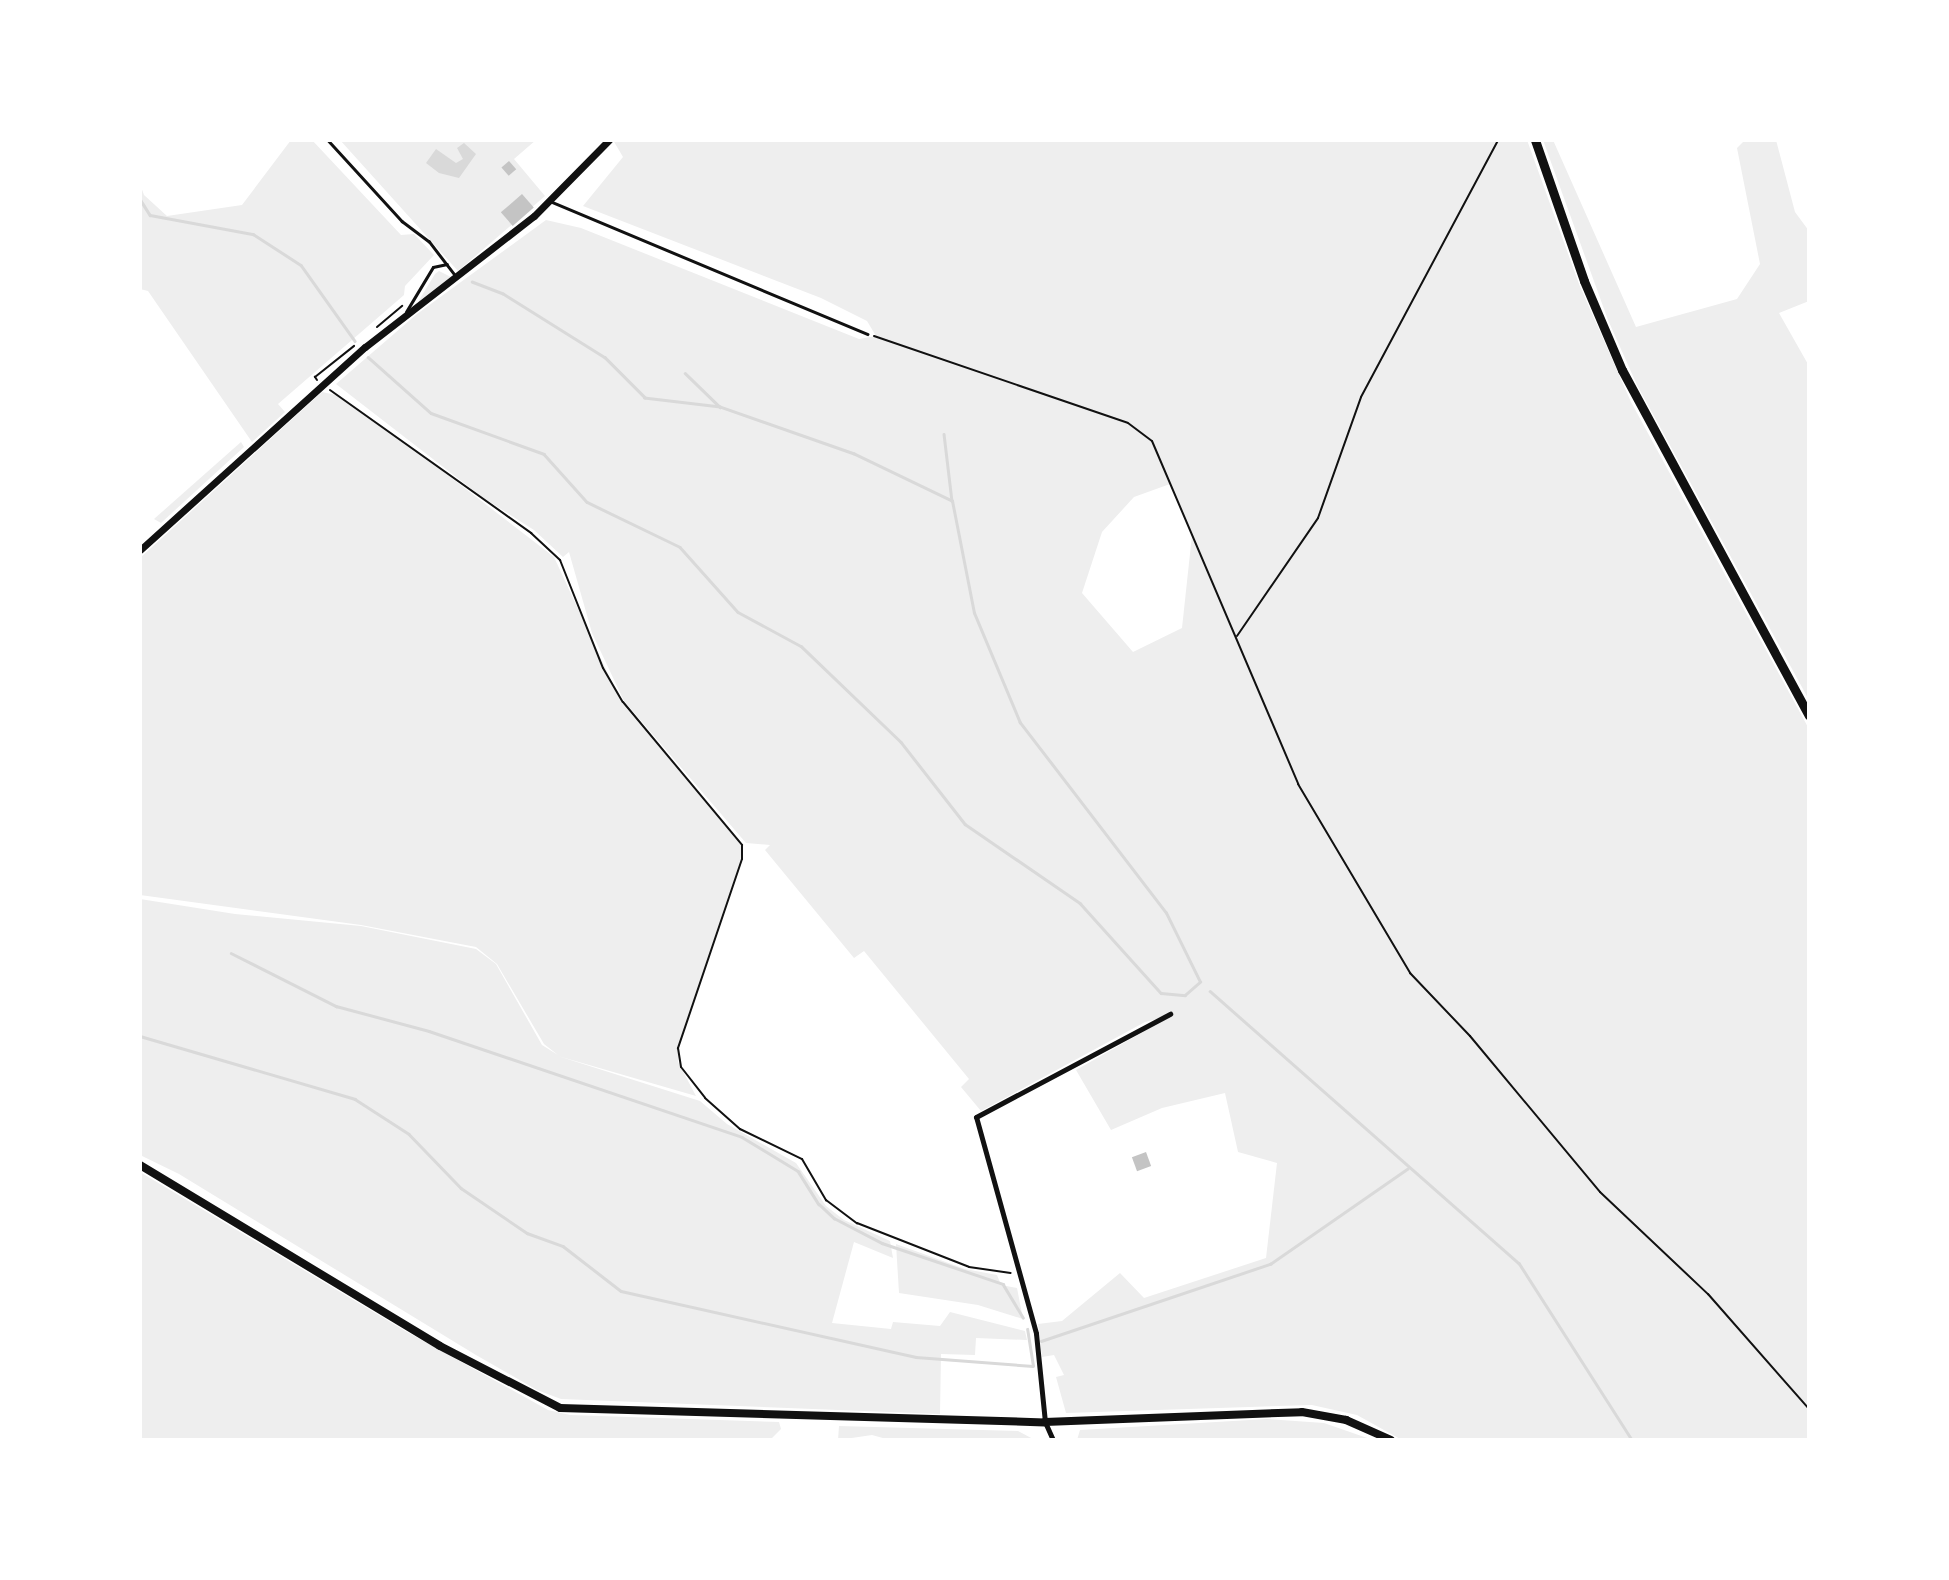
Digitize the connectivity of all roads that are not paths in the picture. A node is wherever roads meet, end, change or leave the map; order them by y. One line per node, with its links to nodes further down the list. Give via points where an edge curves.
1 (328, 140): 5 (lane)
2 (608, 140): 4 (street)
3 (1535, 140): 10 (main road, via 1584,281 1622,370)
4 (550, 200): 6 (street); 8 (lane, via 565,211 816,308)
5 (447, 264): 6 (lane); 7 (lane, via 433,267)
6 (457, 278): 7 (street)
7 (400, 321): 9 (street)
8 (868, 334)
9 (140, 550)
10 (1809, 716)
11 (1170, 1014): 13 (street, via 976,1117 1036,1333)
12 (140, 1165): 13 (main road, via 440,1346 560,1408)
13 (1045, 1422): 14 (street); 15 (main road, via 1302,1412 1346,1420)
14 (1053, 1440)
15 (1391, 1440)

